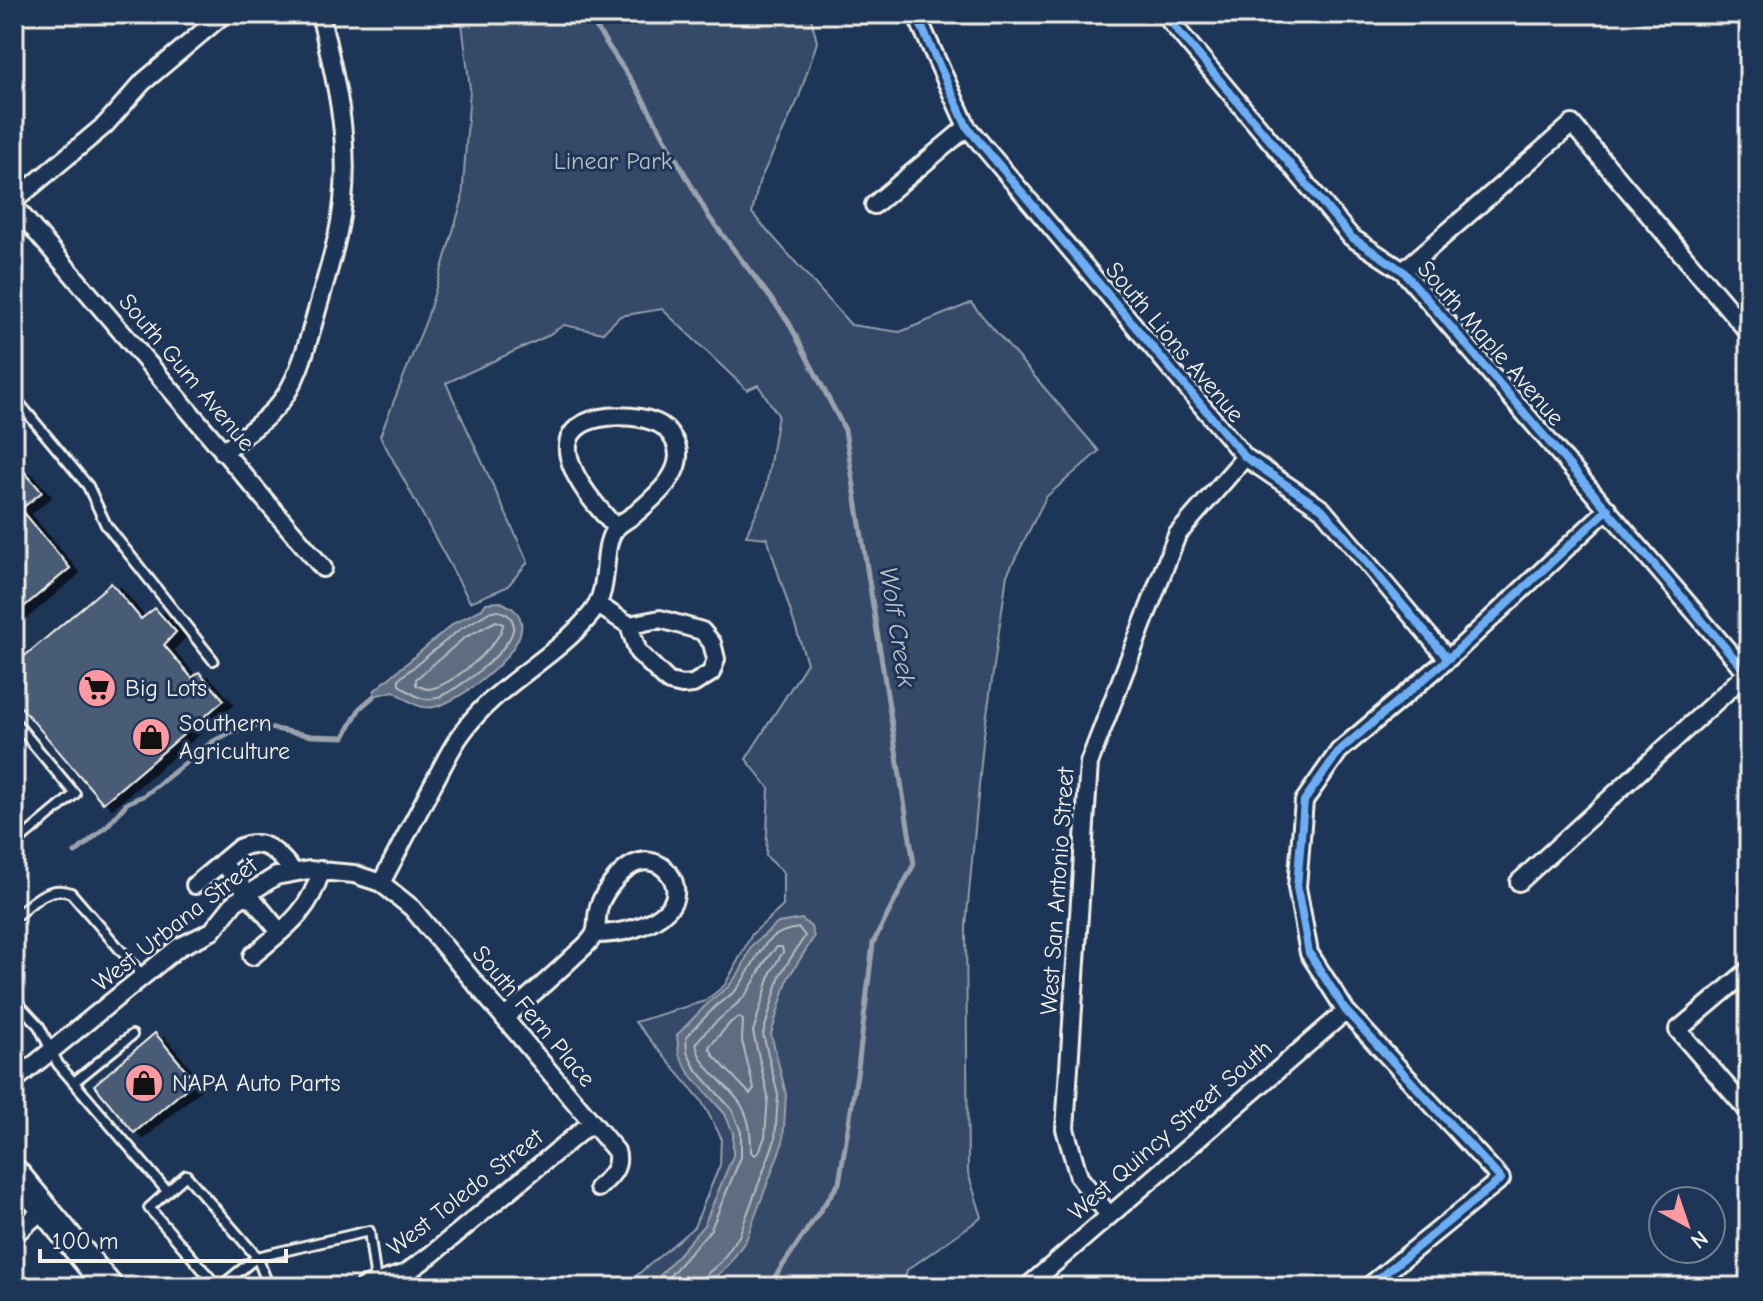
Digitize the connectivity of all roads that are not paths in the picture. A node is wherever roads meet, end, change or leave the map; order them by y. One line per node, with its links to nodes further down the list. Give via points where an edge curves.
1 (224, 14): 6 (street)
2 (320, 14): 11 (street, via 345,158 334,248 297,374 280,402)
3 (920, 14): 5 (street, South Lions Avenue)
4 (1164, 14): 8 (street, South Maple Avenue, via 1351,237)
5 (967, 127): 7 (street); 12 (street, South Lions Avenue)
6 (14, 204): 11 (street, South Gum Avenue)
7 (874, 205)
8 (1403, 271): 9 (street, via 1572,124); 13 (street, South Maple Avenue)
9 (1749, 333)
10 (14, 397): 19 (lane, via 88,486 106,525)
11 (223, 452): 15 (street, South Gum Avenue)
12 (1245, 457): 18 (street, South Lions Avenue, via 1322,509); 49 (street, West San Antonio Street, via 1177,535 1089,763 1065,1129 1079,1177)
13 (1608, 509): 18 (street); 20 (street, South Maple Avenue)
14 (616, 528): 14 (street, via 676,469 677,447 655,422 595,418 579,427 569,444 575,473); 16 (street)
15 (323, 568)
16 (598, 605): 17 (street); 27 (street, via 473,719 453,746)
17 (629, 625): 17 (street, via 660,619 697,628 712,643 716,659 711,673 693,684 669,682 638,652)
18 (1448, 659): 37 (street, via 1339,751 1304,801 1297,887 1309,953)
19 (213, 660)
20 (1748, 672): 26 (street)
21 (14, 721): 22 (lane, via 75,794)
22 (14, 845)
23 (222, 862): 25 (street, West Urbana Street, via 256,843 271,848); 28 (street, West Urbana Street); 29 (street)
24 (321, 870): 25 (street, West Urbana Street); 27 (street, West Urbana Street); 31 (street, via 309,904)
25 (293, 871): 29 (street, West Urbana Street)
26 (1519, 882)
27 (381, 883): 38 (street, South Fern Place, via 412,908)
28 (195, 885)
29 (248, 892): 31 (street); 35 (street, West Urbana Street, via 212,931 179,947)
30 (14, 918): 35 (lane, via 49,892 71,893)
31 (280, 932): 33 (street)
32 (595, 934): 32 (street, via 617,934 646,924 670,908 675,886 665,867 643,861 629,867 598,908); 38 (street)
33 (252, 956)
34 (1749, 970): 43 (street, via 1678,1030)
35 (143, 976): 40 (street, West Urbana Street)
36 (14, 999): 40 (lane, via 39,1026)
37 (1346, 1011): 49 (street, West Quincy Street South); 57 (street, via 1501,1179)
38 (504, 1018): 44 (street, South Fern Place)
39 (132, 1035): 42 (lane)
40 (52, 1051): 41 (street, West Urbana Street); 42 (lane)
41 (14, 1081)
42 (74, 1082): 47 (lane)
43 (1749, 1112)
44 (591, 1123): 46 (street, South Fern Place, via 616,1151 618,1161); 52 (street, West Toledo Street, via 432,1254 406,1273)
45 (14, 1172): 48 (main road)
46 (598, 1188)
47 (167, 1191): 51 (lane, via 186,1175); 54 (lane, via 149,1208)
48 (44, 1209): 50 (street); 53 (main road)
49 (1108, 1214): 56 (street, West Quincy Street South)
50 (14, 1235)
51 (257, 1257): 52 (lane, via 369,1231); 54 (lane); 55 (lane)
52 (372, 1286)
53 (109, 1287)
54 (219, 1287)
55 (269, 1287)
56 (1027, 1287)
57 (1368, 1287)

